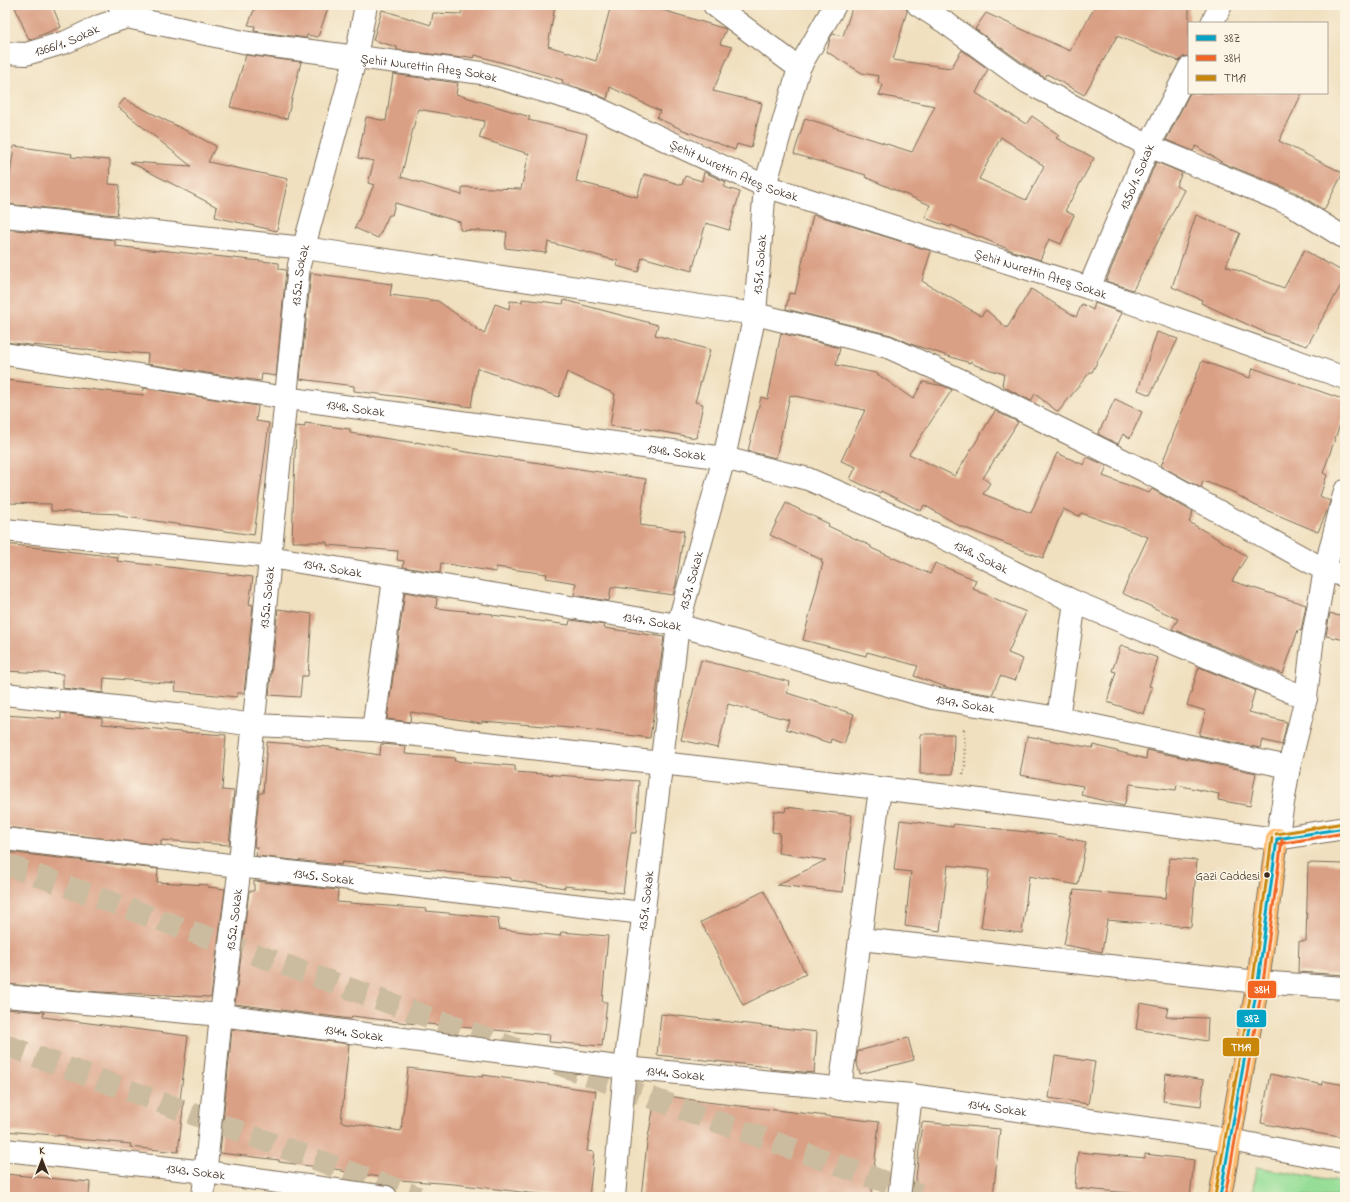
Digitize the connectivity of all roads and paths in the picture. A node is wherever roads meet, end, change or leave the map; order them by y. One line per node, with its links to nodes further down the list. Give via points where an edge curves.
1 (366, 5): 9 (street, 1352. Sokak)
2 (714, 5): 10 (street)
3 (835, 5): 10 (street, 1351. Sokak)
4 (918, 5): 12 (street, via 1027,82)
5 (1221, 5): 7 (street)
6 (123, 11): 8 (street, 1366/1. Sokak, via 100,26 66,42 26,54); 9 (street, Şehit Nurettin Ateş Sokak, via 248,43)
7 (1212, 22)
8 (5, 53)
9 (356, 56): 13 (street, Şehit Nurettin Ateş Sokak, via 482,73 588,104); 16 (street, 1352. Sokak)
10 (799, 68): 13 (street, 1351. Sokak)
11 (1188, 70): 12 (street, 1350/1. Sokak)
12 (1149, 146): 15 (street, via 1290,204); 17 (street, 1350/1. Sokak)
13 (765, 186): 17 (street, Şehit Nurettin Ateş Sokak); 18 (street, 1351. Sokak)
14 (5, 216): 16 (street)
15 (1345, 238)
16 (304, 248): 18 (street); 21 (street, 1352. Sokak, via 299,265)
17 (1089, 288): 20 (street, Şehit Nurettin Ateş Sokak)
18 (755, 314): 22 (street, 1351. Sokak); 26 (street, via 888,347 1145,471)
19 (5, 354): 21 (street, 1348. Sokak)
20 (1345, 378)
21 (286, 398): 22 (street, 1348. Sokak); 25 (street, 1352. Sokak)
22 (724, 458): 28 (street, 1348. Sokak, via 808,479 942,537); 29 (street, 1351. Sokak)
23 (1345, 491): 26 (street)
24 (5, 530): 25 (street, 1347. Sokak)
25 (270, 557): 27 (street, 1347. Sokak); 34 (street, 1352. Sokak)
26 (1335, 573): 31 (street, via 1313,636)
27 (394, 579): 29 (street, 1347. Sokak); 35 (street)
28 (1075, 602): 31 (street, 1348. Sokak); 33 (street)
29 (678, 625): 32 (street, 1347. Sokak, via 933,698); 36 (street, 1351. Sokak)
30 (5, 694): 34 (street)
31 (1306, 698): 37 (street)
32 (966, 703): 33 (street, 1347. Sokak); 39 (path, via 965,766)
33 (1058, 718): 37 (street, 1347. Sokak)
34 (253, 725): 35 (street); 43 (street, 1352. Sokak)
35 (373, 730): 36 (street)
36 (661, 764): 38 (street); 44 (street, 1351. Sokak)
37 (1290, 767): 42 (street)
38 (880, 789): 39 (street); 45 (street)
39 (956, 797): 42 (street)
40 (1345, 828): 42 (street)
41 (5, 839): 43 (street, 1345. Sokak)
42 (1277, 839): 46 (main road)
43 (239, 866): 44 (street, 1345. Sokak); 49 (street, 1352. Sokak)
44 (643, 913): 50 (street, 1351. Sokak)
45 (860, 939): 46 (street); 51 (street)
46 (1258, 982): 47 (street); 53 (main road)
47 (1345, 988)
48 (5, 996): 49 (street, 1344. Sokak)
49 (221, 1015): 50 (street, 1344. Sokak); 56 (street, 1352. Sokak)
50 (625, 1068): 51 (street, 1344. Sokak); 59 (street, 1351. Sokak)
51 (840, 1089): 52 (street, 1344. Sokak)
52 (911, 1095): 53 (street, 1344. Sokak); 60 (street)
53 (1230, 1140): 55 (street, 1344. Sokak); 61 (main road)
54 (5, 1150): 56 (street, 1343. Sokak)
55 (1345, 1162)
56 (206, 1172): 57 (street, 1352. Sokak); 58 (street, 1343. Sokak)
57 (203, 1197)
58 (386, 1197)
59 (614, 1197)
60 (899, 1197)
61 (1220, 1197)

